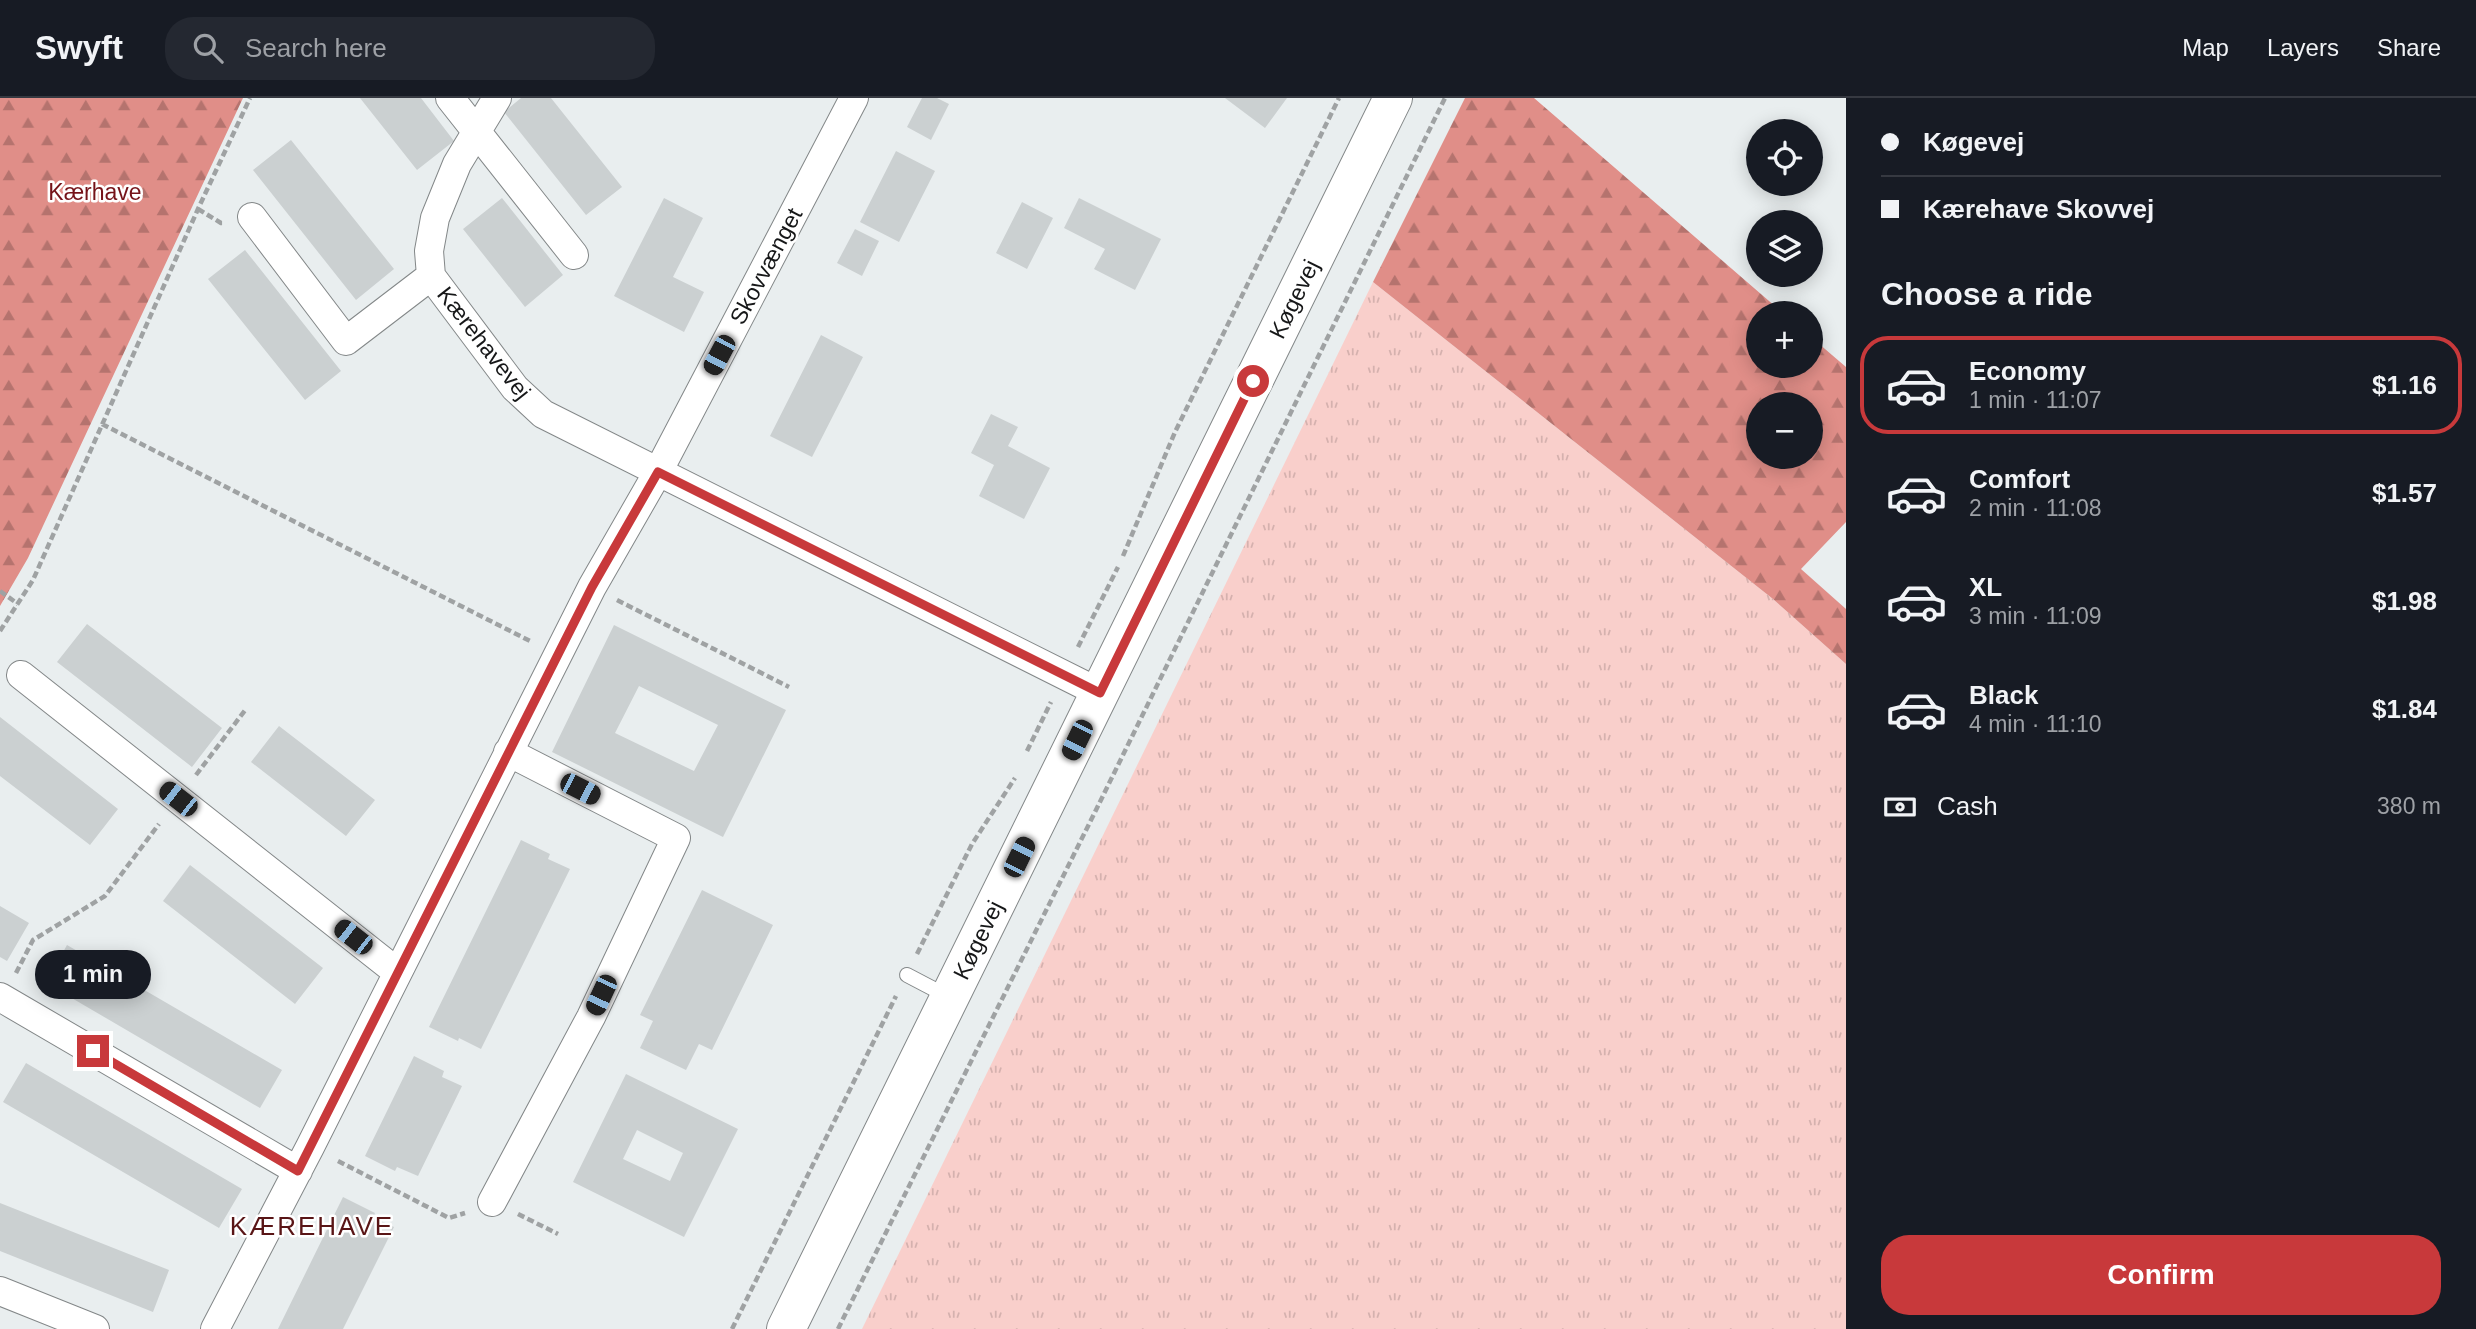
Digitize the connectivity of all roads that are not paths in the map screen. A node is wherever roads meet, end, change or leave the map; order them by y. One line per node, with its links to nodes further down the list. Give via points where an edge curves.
1 (450, 98): 5 (street)
2 (497, 98): 5 (street, Kærehavevej)
3 (854, 98): 9 (street, Skovvænget)
4 (1393, 98): 11 (main road, Køgevej)
5 (478, 133): 7 (street); 8 (street, Kærehavevej, via 457,164 435,218 429,251)
6 (252, 217): 8 (street, Kærehavevej, via 346,341)
7 (574, 255)
8 (431, 276): 9 (street, Kærehavevej, via 515,388 544,414)
9 (658, 472): 11 (street, Kærehavevej); 12 (street, Skovvænget, via 592,587)
10 (21, 675): 13 (street)
11 (1100, 693): 16 (main road, Køgevej)
12 (508, 752): 13 (street, Skovvænget); 18 (street, via 676,838 591,1017)
13 (397, 972): 17 (street, Skovvænget)
14 (907, 975): 16 (lane)
15 (1, 997): 17 (street)
16 (950, 997): 22 (main road, Køgevej)
17 (304, 1159): 21 (street, Skovvænget)
18 (492, 1202)
19 (0, 1291): 20 (street)
20 (95, 1329)
21 (215, 1329)
22 (786, 1329)

